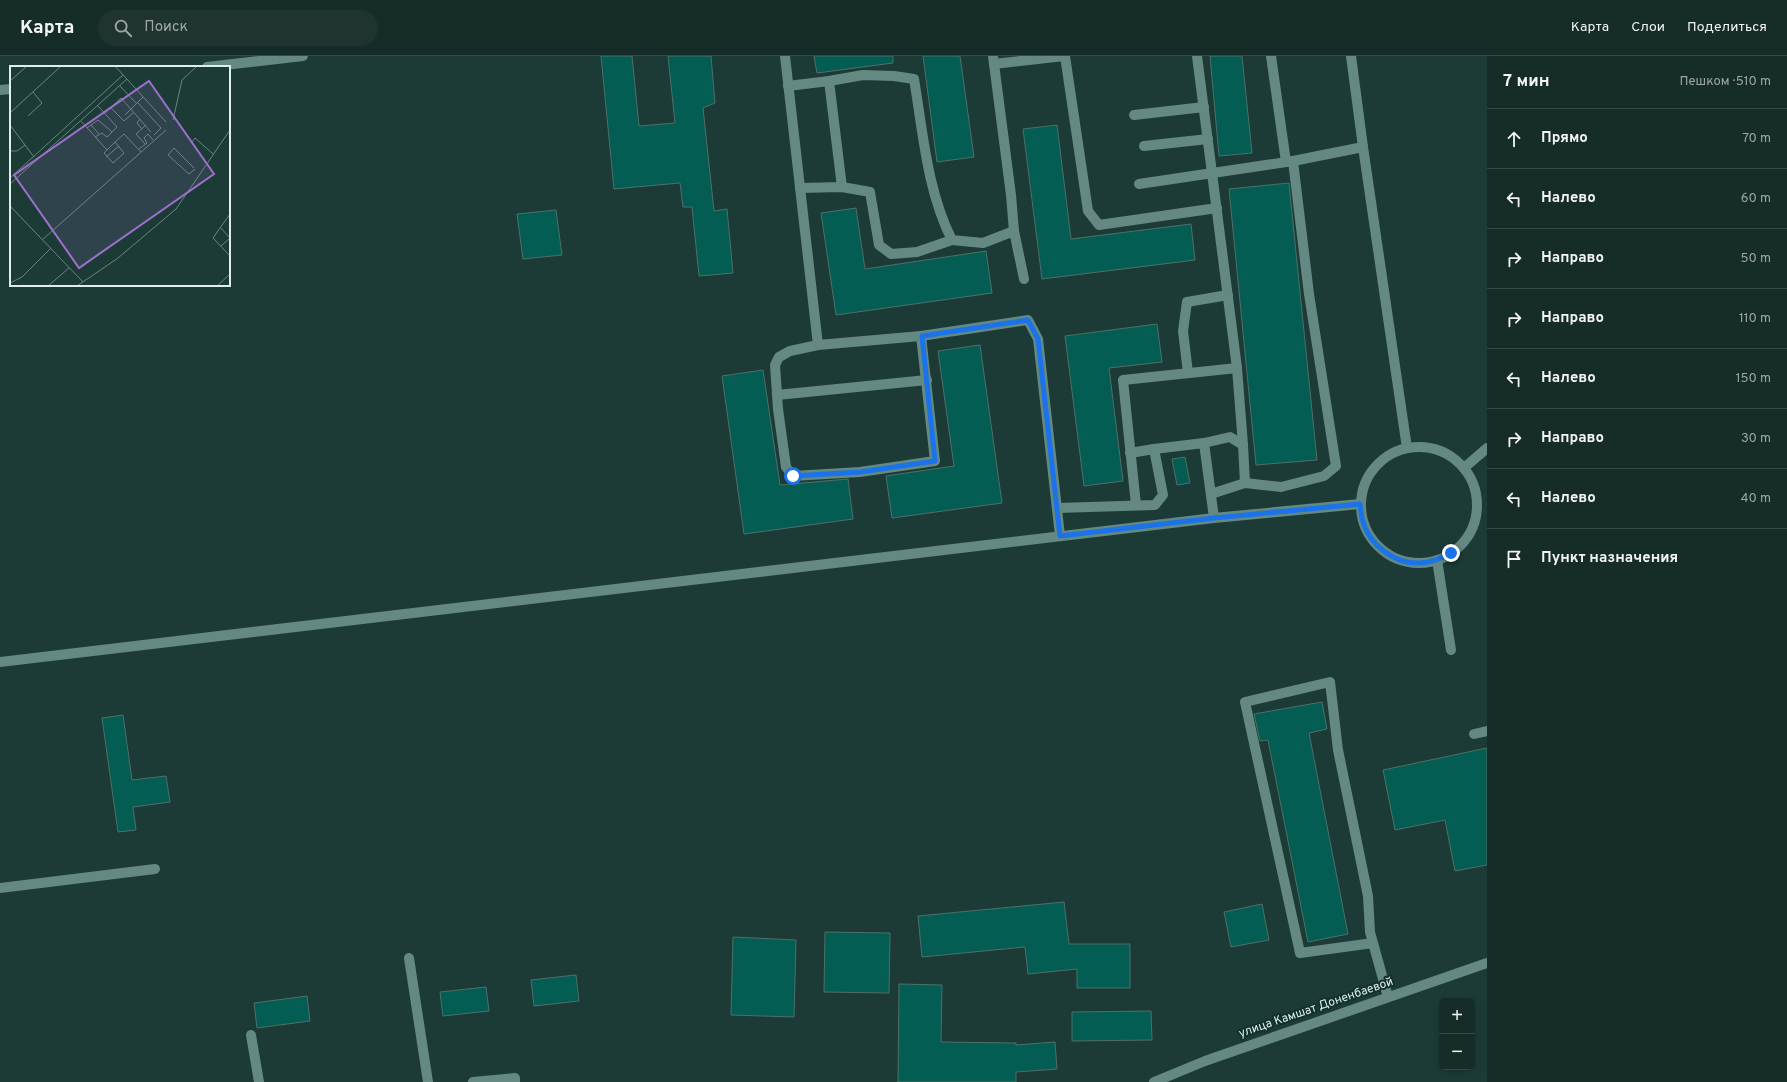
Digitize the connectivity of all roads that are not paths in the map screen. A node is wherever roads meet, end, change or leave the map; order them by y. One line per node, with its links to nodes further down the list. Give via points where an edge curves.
1 (303, 56): 8 (street)
2 (785, 56): 10 (street)
3 (1065, 56): 7 (street); 23 (street, via 1088,211 1099,225)
4 (1197, 56): 13 (street)
5 (1271, 56): 18 (street)
6 (1351, 56): 17 (street)
7 (993, 60): 24 (street)
8 (216, 66)
9 (829, 81): 10 (street); 21 (street); 25 (street, via 863,75 914,79 928,166 943,222)
10 (788, 86): 22 (street)
11 (10, 89): 12 (street)
12 (0, 90)
13 (1204, 107): 14 (street); 15 (street)
14 (1134, 115)
15 (1208, 139): 16 (street); 19 (street)
16 (1144, 146)
17 (1363, 147): 18 (street); 36 (street)
18 (1290, 161): 19 (street); 41 (street, via 1336,466 1324,476 1281,487)
19 (1212, 173): 20 (street); 23 (street)
20 (1139, 184)
21 (842, 187): 22 (street); 25 (street, via 870,192 879,245 891,254 917,252)
22 (800, 188): 29 (street)
23 (1217, 208): 27 (street)
24 (1014, 231): 25 (street, via 983,243); 26 (street)
25 (952, 240)
26 (1024, 279)
27 (1228, 295): 30 (street); 31 (street, via 1186,302 1183,331)
28 (922, 336): 29 (street); 32 (street); 45 (street, via 1028,320 1038,339)
29 (818, 345): 33 (street, via 790,351 779,358 775,365)
30 (1237, 368): 31 (street); 35 (street)
31 (1188, 373): 39 (street, via 1123,380)
32 (927, 380): 33 (street); 33 (street, via 935,461 860,472 793,476 786,467)
33 (777, 395)
34 (1204, 443): 35 (street, via 1230,437); 38 (street); 42 (street)
35 (1243, 445): 41 (street)
36 (1407, 448): 40 (street, via 1423,446 1438,450 1452,457); 43 (street, via 1392,453 1379,462 1369,474)
37 (1487, 448): 40 (street)
38 (1154, 449): 39 (street); 44 (street, via 1163,495 1155,505)
39 (1130, 452): 44 (street)
40 (1464, 468): 48 (street, via 1472,482 1476,498 1476,514 1472,529 1457,548)
41 (1245, 483): 42 (street)
42 (1211, 494): 46 (street)
43 (1360, 504): 46 (street); 48 (street, via 1368,533 1384,552 1400,560 1418,563)
44 (1136, 505): 45 (street)
45 (1057, 508): 47 (street)
46 (1214, 518): 47 (street)
47 (1060, 536): 50 (street)
48 (1437, 560): 49 (street)
49 (1451, 650)
50 (0, 662)
51 (1487, 731): 52 (street)
52 (1474, 734)
53 (155, 869): 54 (street)
54 (0, 888)
55 (1373, 943): 55 (street, via 1300,954 1245,702 1330,682 1338,750 1368,896); 58 (street)
56 (409, 958): 61 (street)
57 (1487, 963): 58 (street, улица Камшат Доненбаевой)
58 (1388, 997): 64 (street, улица Камшат Доненбаевой, via 1205,1061)
59 (251, 1035): 60 (street)
60 (259, 1082)
61 (428, 1082)
62 (473, 1082): 63 (street, via 515,1078)
63 (515, 1082)
64 (1154, 1082)

